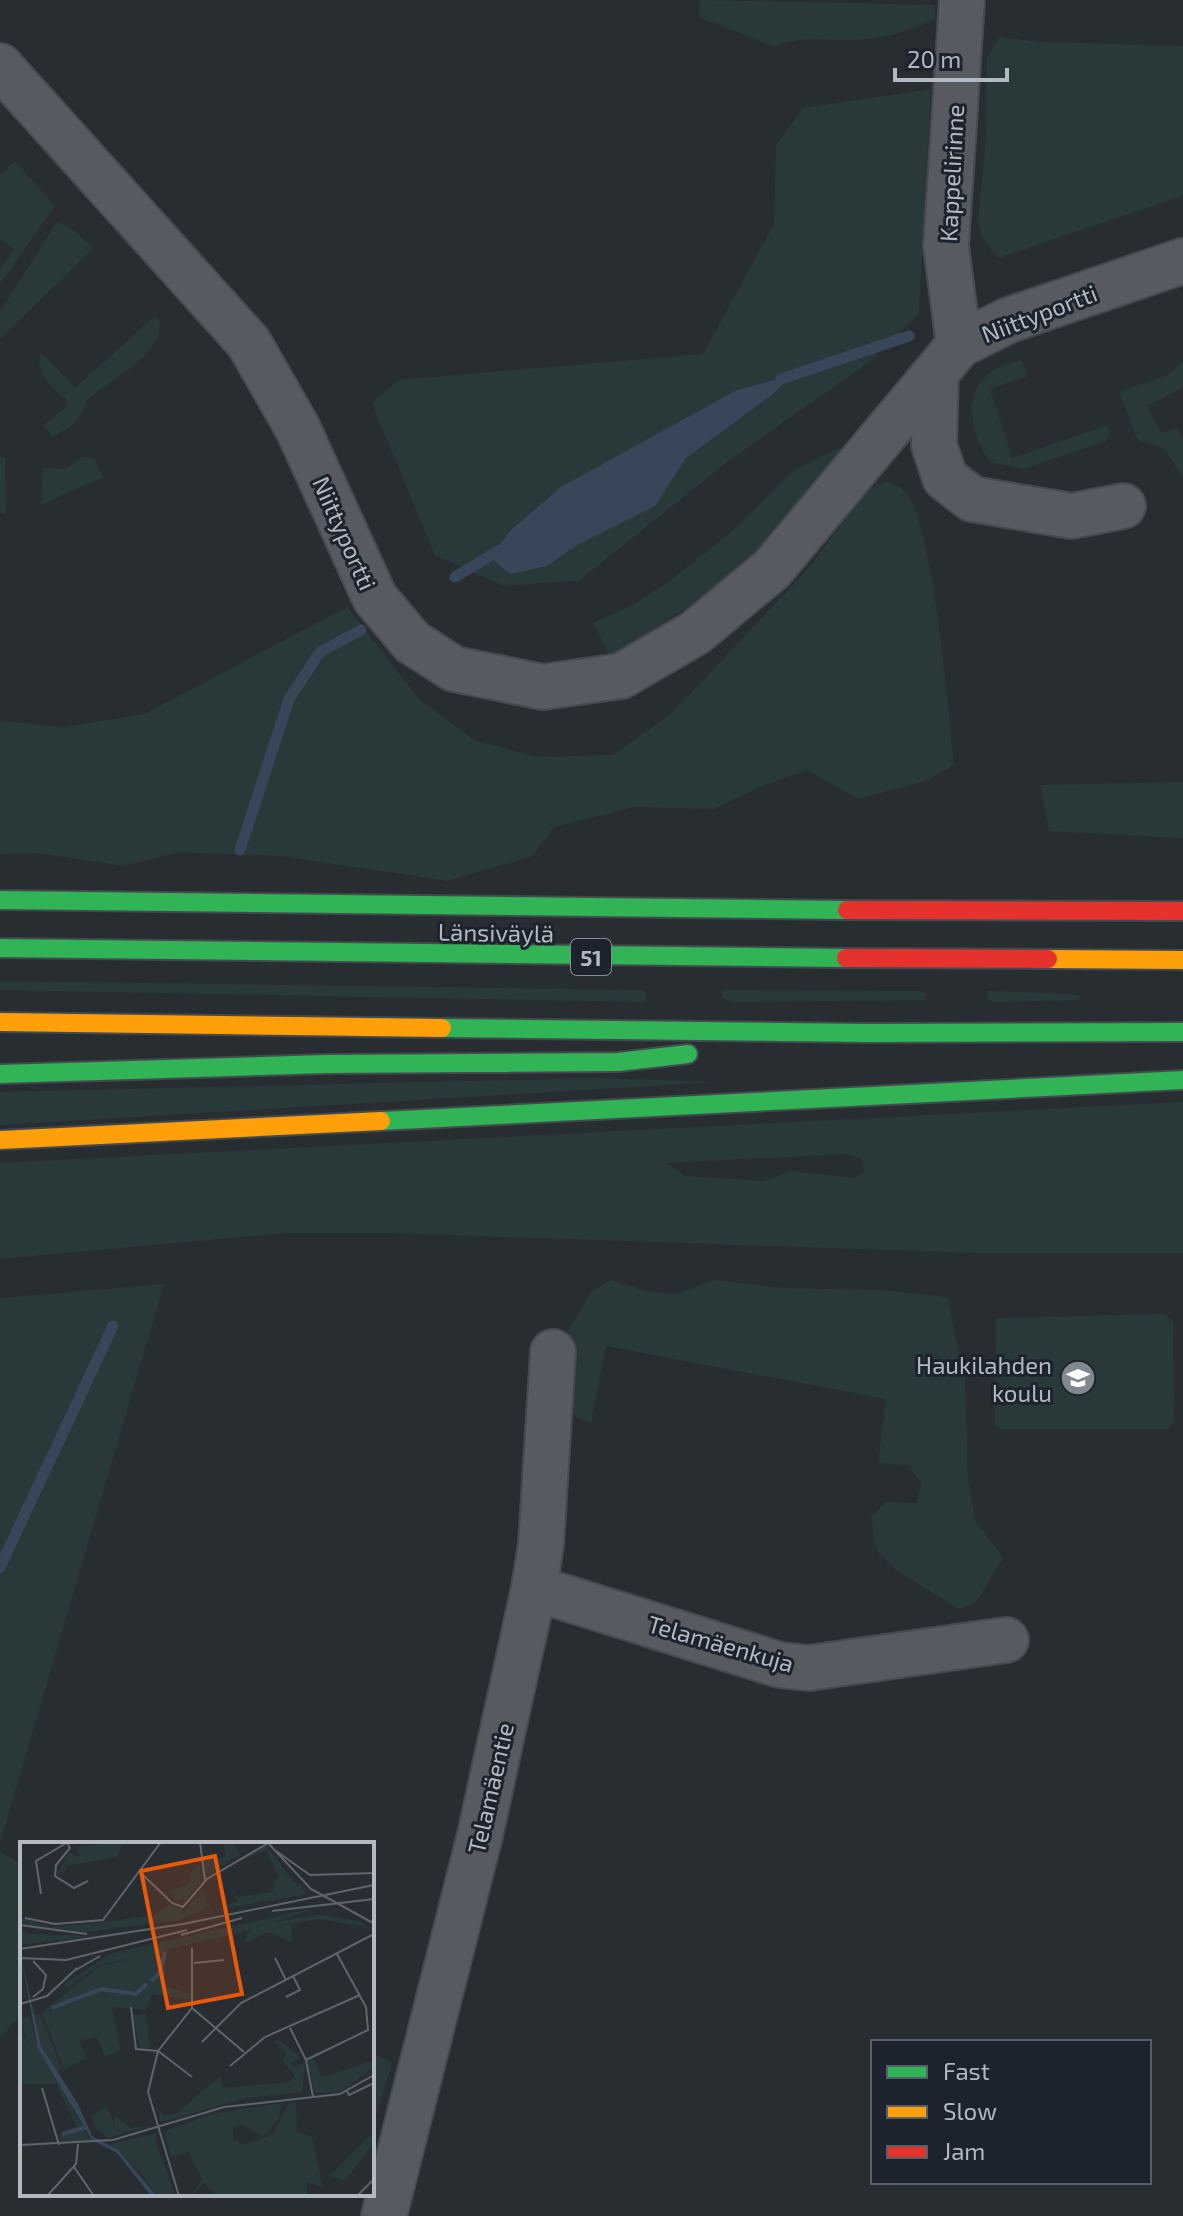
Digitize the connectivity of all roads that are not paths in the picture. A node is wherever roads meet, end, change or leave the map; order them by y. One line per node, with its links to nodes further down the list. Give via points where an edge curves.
1 (962, 0): 4 (street, Kappelirinne, via 946,246)
2 (0, 66): 4 (street, Niittyportti, via 249,343 298,429 375,598 412,642 454,669 543,687 621,676 695,633 772,569)
3 (1183, 261): 4 (street, Niittyportti, via 1009,320)
4 (947, 360): 5 (street, Kappelirinne, via 934,445 945,478 972,499 1072,516)
5 (1123, 506)
6 (0, 900): 7 (highway)
7 (1183, 911)
8 (0, 948): 9 (highway, Länsiväylä / 51)
9 (1183, 960)
10 (0, 1022): 12 (highway)
11 (1183, 1032): 12 (highway)
12 (866, 1033): 13 (highway, via 618,1062)
13 (0, 1074)
14 (1183, 1080): 15 (highway)
15 (0, 1140)
16 (553, 1352): 17 (street, Telamäentie)
17 (534, 1588): 18 (street, Telamäenkuja, via 780,1665 809,1668); 19 (street, Telamäentie, via 480,1835)
18 (1006, 1640)
19 (384, 2216)

